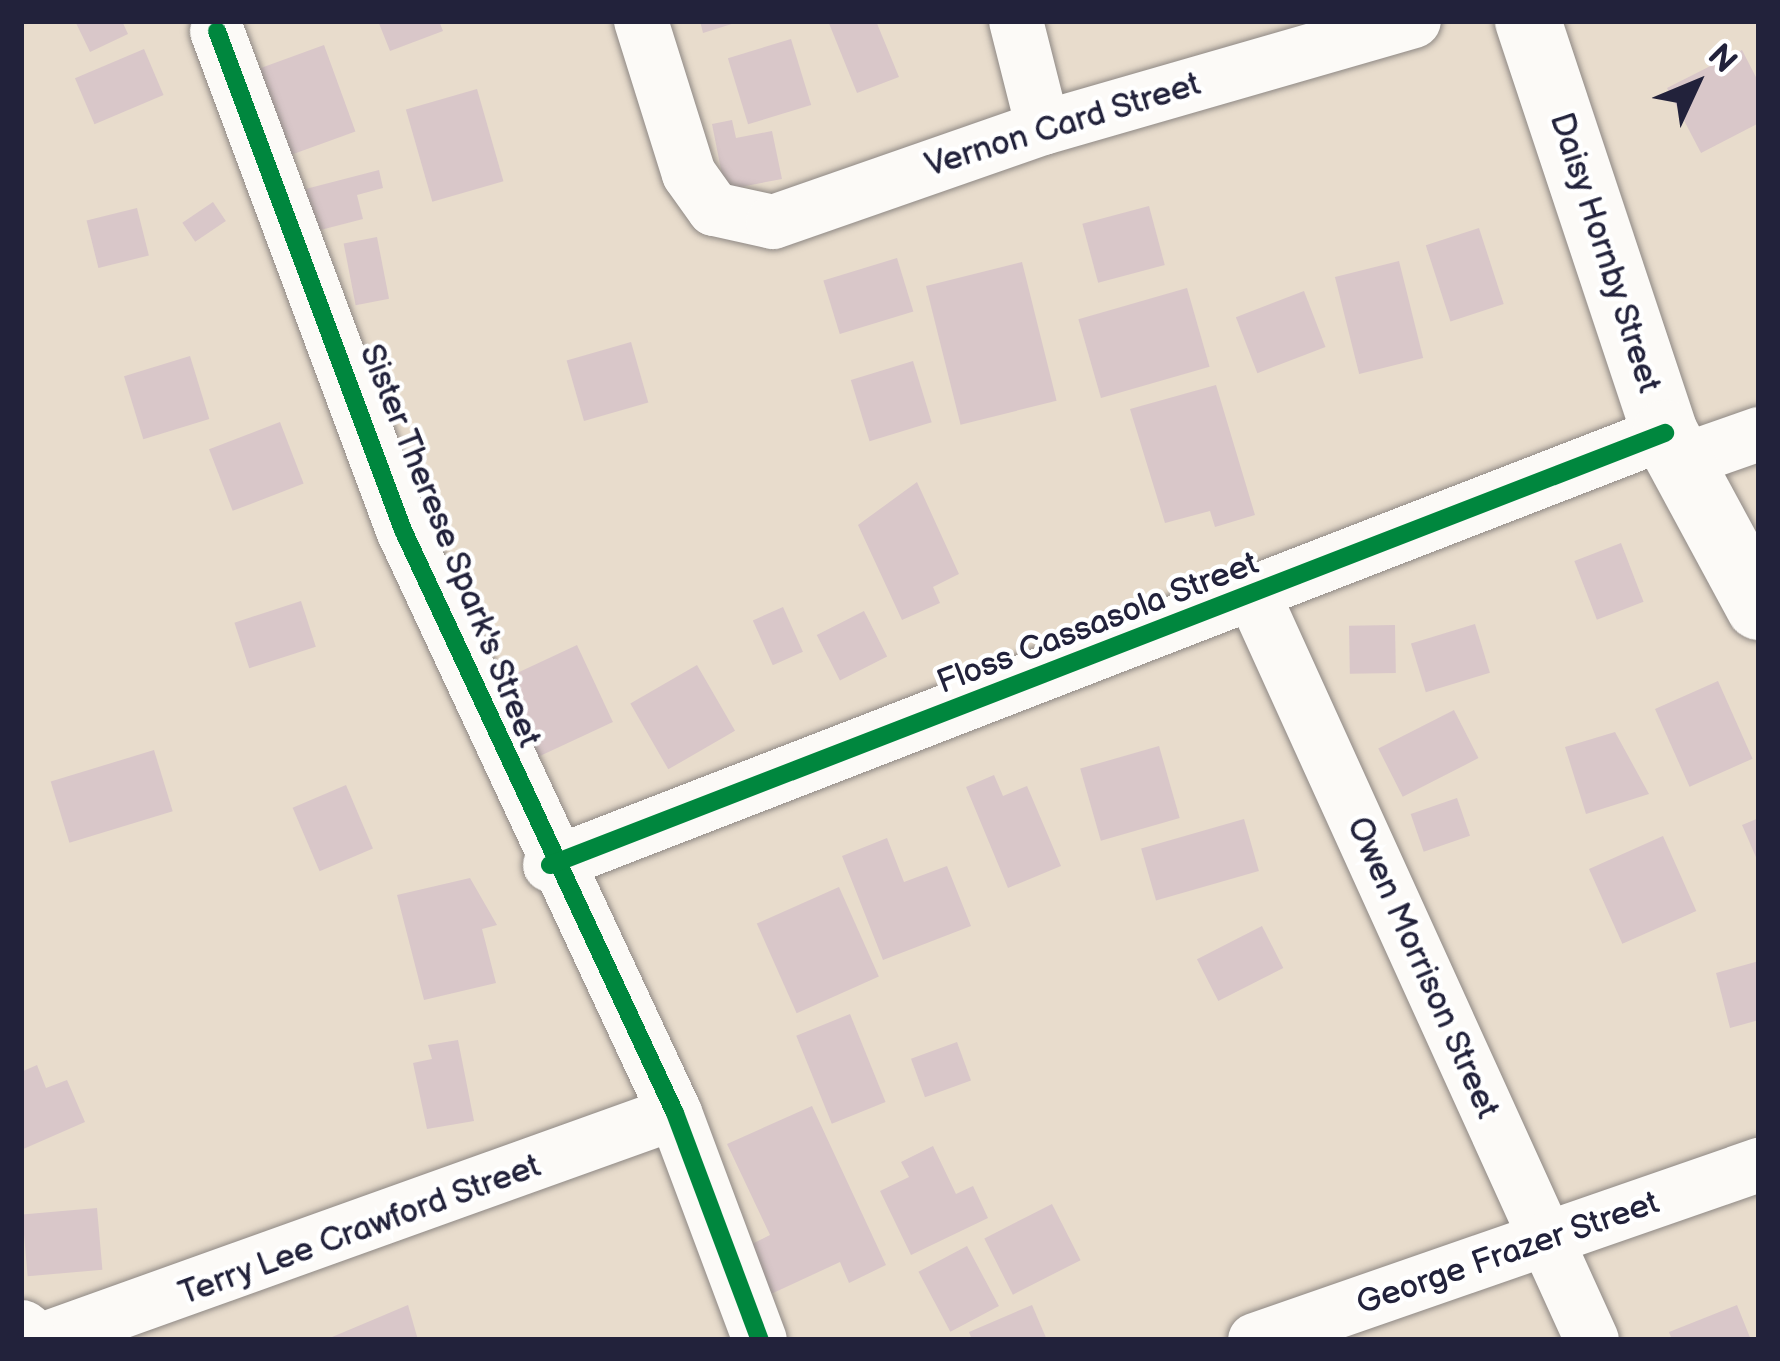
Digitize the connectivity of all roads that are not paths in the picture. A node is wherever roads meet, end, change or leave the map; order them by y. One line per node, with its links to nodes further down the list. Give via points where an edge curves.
1 (640, 21): 6 (street, Vernon Card Street, via 673,140 714,208 773,222)
2 (1016, 21): 6 (street)
3 (1414, 21): 6 (street, Vernon Card Street)
4 (1531, 22): 8 (street, Daisy Hornby Street)
5 (218, 31): 11 (street, Sister Therese Spark's Street, via 403,530)
6 (1042, 128)
7 (1759, 434): 8 (street, Floss Cassasola Street)
8 (1672, 447): 9 (street, Floss Cassasola Street); 10 (street, Daisy Hornby Street)
9 (1254, 596): 11 (street, Floss Cassasola Street); 14 (street, Owen Morrison Street)
10 (1759, 607)
11 (550, 865): 12 (street, Sister Therese Spark's Street)
12 (675, 1114): 15 (street, Terry Lee Crawford Street); 16 (street, Sister Therese Spark's Street)
13 (1759, 1165): 14 (street, George Frazer Street)
14 (1546, 1244): 17 (street, George Frazer Street); 18 (street, Owen Morrison Street)
15 (42, 1340)
16 (760, 1340)
17 (1255, 1340)
18 (1592, 1340)

